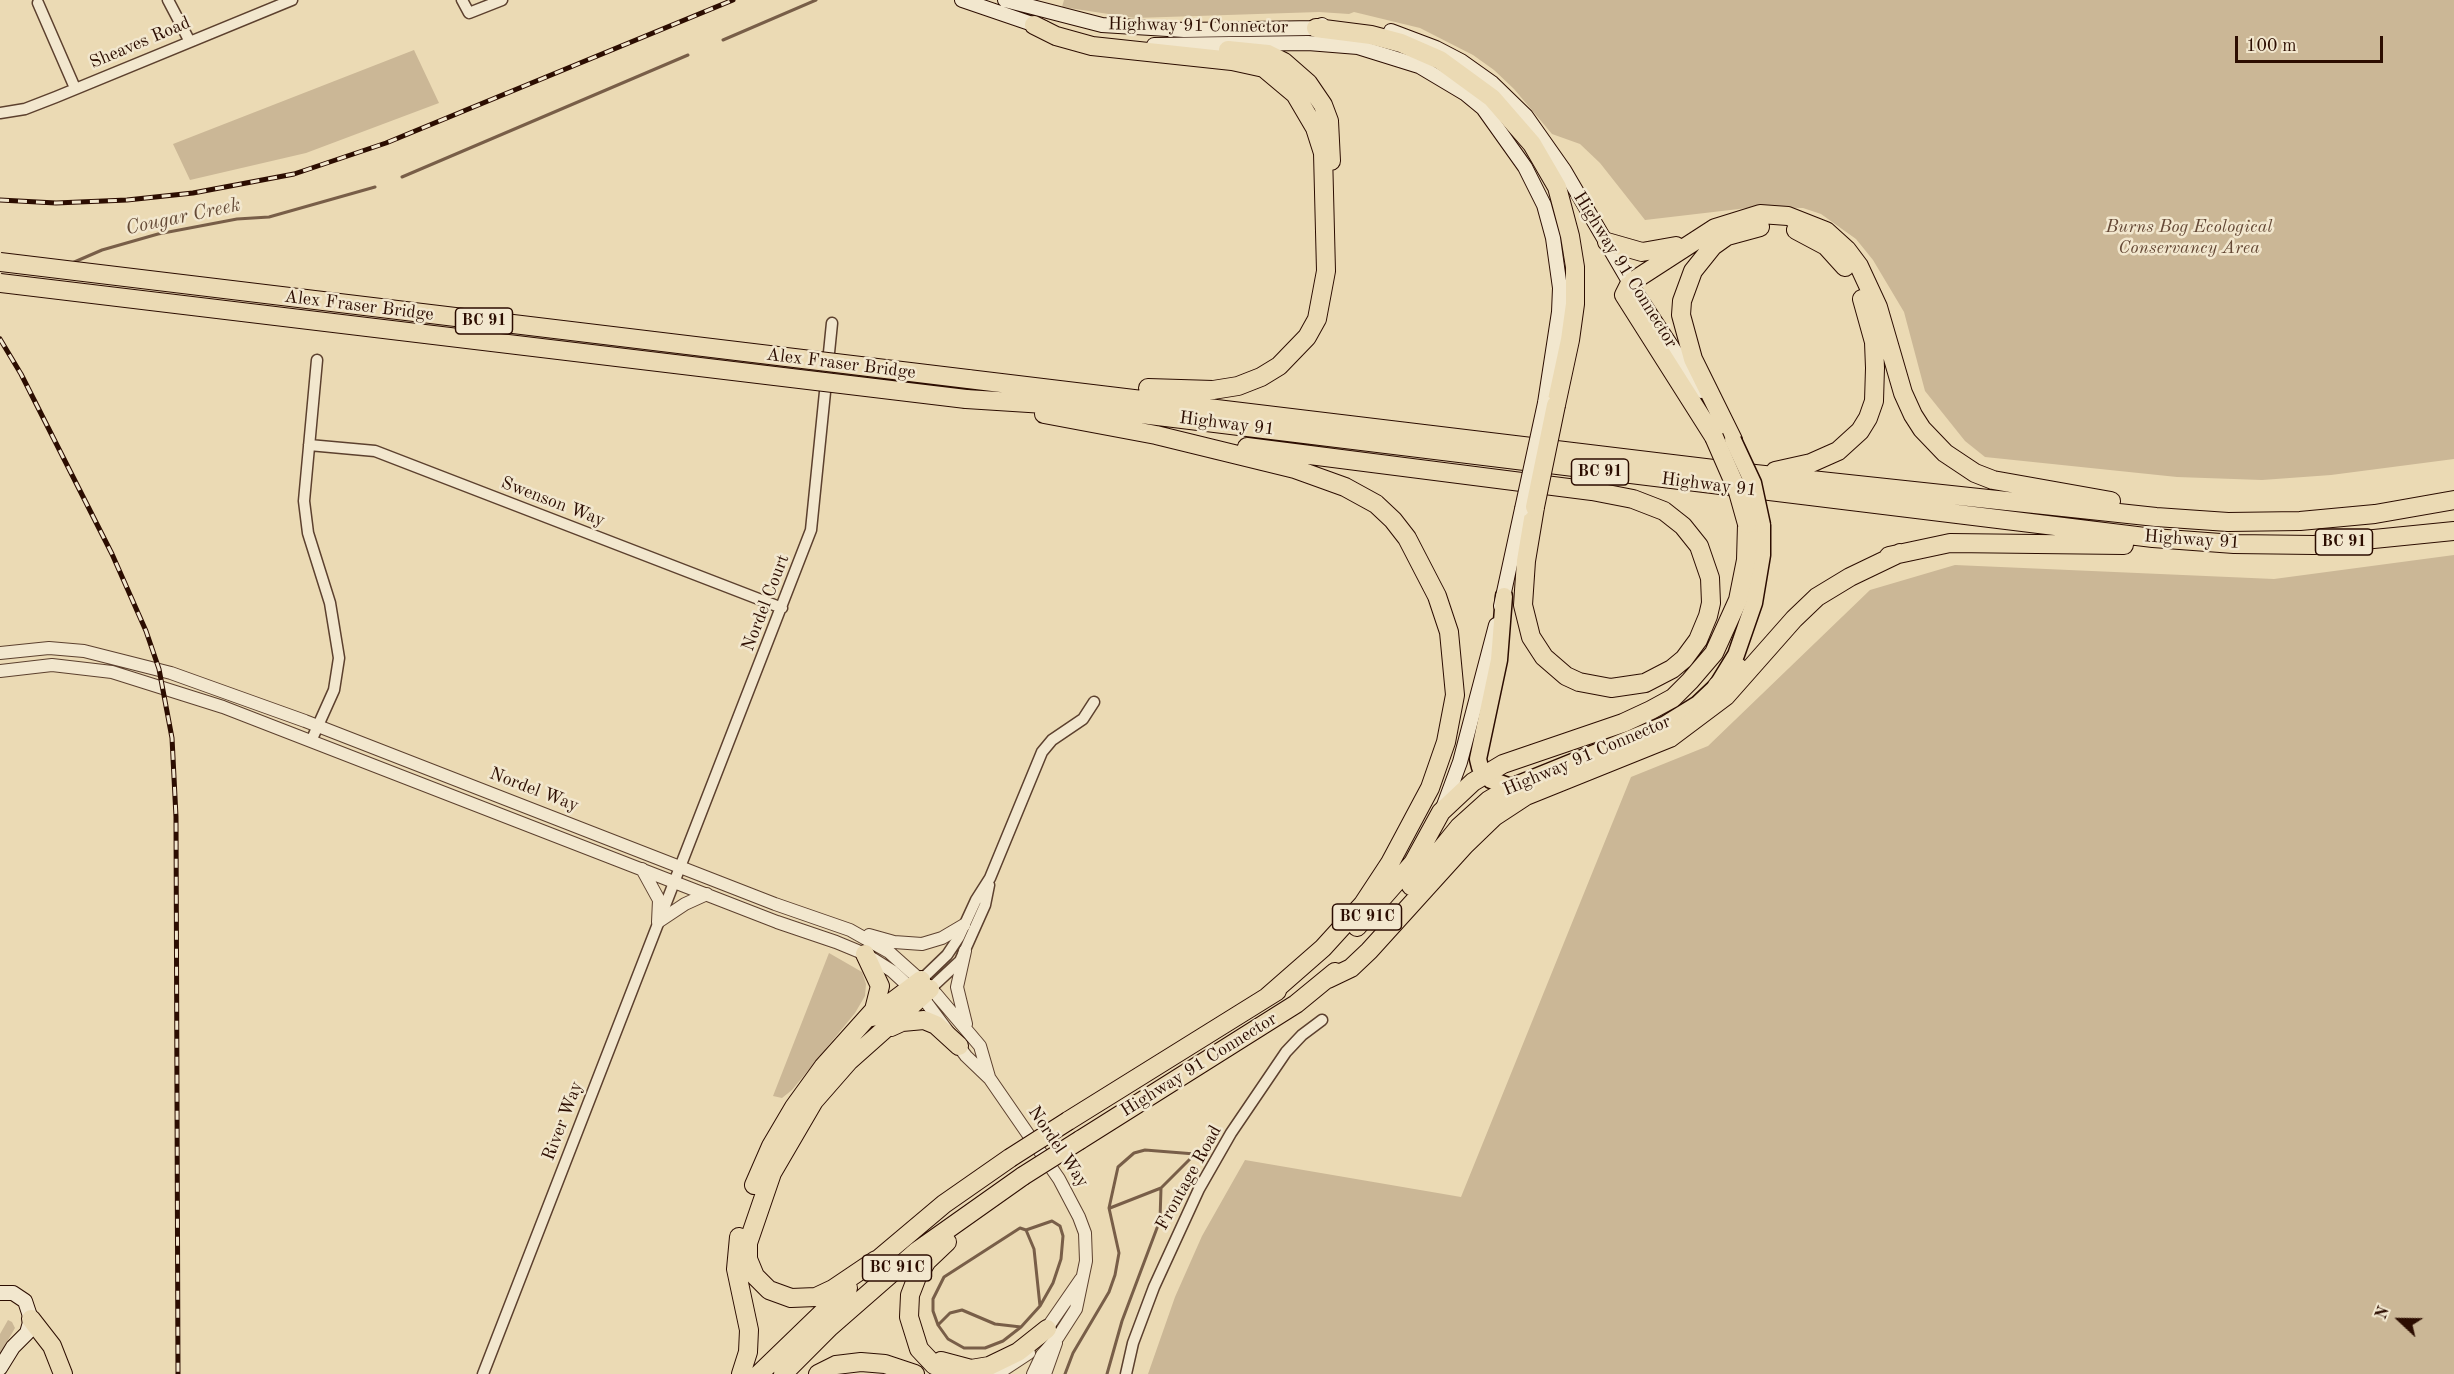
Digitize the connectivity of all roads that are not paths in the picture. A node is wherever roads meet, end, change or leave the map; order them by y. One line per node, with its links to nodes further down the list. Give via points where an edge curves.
1 (168, 0): 10 (street)
2 (292, 0): 10 (street, Sheaves Road)
3 (462, 0): 4 (street, via 469,14)
4 (502, 0)
5 (962, 0): 8 (main road, Highway 91 Connector)
6 (1005, 0): 9 (main road, Highway 91 Connector, via 1102,25 1184,30)
7 (38, 3): 12 (street)
8 (1034, 25): 11 (main road, Highway 91 Connector, via 1120,43); 14 (highway, via 1092,46 1264,68 1295,94 1315,128 1323,153)
9 (1316, 28): 16 (main road, Highway 91 Connector, via 1327,22 1350,24 1406,36 1461,61 1492,83 1526,117 1564,170); 25 (highway, via 1371,35 1440,60 1492,98 1532,144 1557,187 1575,267 1570,340)
10 (189, 40): 12 (street, Sheaves Road)
11 (1191, 46): 14 (highway, via 1268,54 1308,83 1323,105 1330,131 1330,175); 25 (main road, Highway 91 Connector, via 1308,43 1358,47 1419,66 1483,108 1526,167 1544,205 1553,238 1560,288)
12 (75, 88): 13 (street, Sheaves Road, via 25,109)
13 (0, 113)
14 (1324, 189): 23 (highway, via 1326,271 1317,319 1295,353 1261,377 1238,386 1185,390)
15 (1692, 241): 16 (highway, via 1651,253); 19 (highway); 32 (highway, via 1732,221 1774,214 1802,219 1837,239 1869,285 1913,415 1945,453 1976,473 2013,485 2096,499)
16 (1607, 242): 19 (main road, Highway 91 Connector)
17 (0, 262): 22 (highway, Alex Fraser Bridge / BC 91, bridge)
18 (0, 283): 24 (highway, Alex Fraser Bridge / BC 91, bridge)
19 (1630, 283): 27 (main road, Highway 91 Connector); 33 (highway, bridge, via 1624,294 1627,302 1714,437)
20 (832, 323): 38 (street, Nordel Court, via 811,530)
21 (317, 360): 28 (street)
22 (968, 379): 23 (highway, Highway 91 / BC 91)
23 (992, 381): 29 (highway, Highway 91 / BC 91)
24 (966, 399): 26 (highway); 35 (highway, Highway 91 / BC 91, via 1076,406 1934,512)
25 (1550, 404): 31 (highway, bridge)
26 (1156, 435): 31 (highway, via 1592,491 1648,504 1683,526 1700,546 1708,567 1708,616 1684,659 1652,680 1611,688 1566,676 1544,657 1531,637 1523,604); 62 (highway, via 1314,475 1376,504 1407,538 1437,596 1449,632 1455,680 1453,712 1430,788 1363,904 1323,948)
27 (1733, 440): 29 (highway, via 1685,335 1681,315 1686,286 1702,257 1727,236 1765,226 1798,231 1838,257 1858,291 1874,342 1874,400 1860,431 1838,451 1811,463); 33 (highway, Highway 91 Connector, bridge, via 1753,483)
28 (309, 445): 38 (street, Swenson Way, via 375,450); 45 (street, via 304,501 308,533 330,603 339,658 334,690)
29 (1755, 474): 32 (highway, Highway 91 / BC 91, via 2156,517)
30 (2454, 500): 32 (highway, Highway 91 / BC 91, via 2375,514)
31 (1528, 508): 37 (main road, Highway 91 Connector)
32 (2300, 521)
33 (1755, 525): 43 (highway, Highway 91 Connector, via 1762,555 1754,603 1736,655); 47 (highway, via 1731,618 1714,653 1681,689 1623,723 1535,752)
34 (2454, 531): 35 (highway, Highway 91 / BC 91, via 2314,545)
35 (2234, 544): 36 (highway, via 1972,542 1932,545)
36 (1900, 553): 43 (highway, via 1858,563 1815,587 1785,613); 60 (highway, via 1817,597 1726,696 1670,738 1534,793 1494,817 1370,951 1352,968)
37 (1504, 596): 47 (highway, via 1499,660 1478,759); 49 (main road, Highway 91 Connector, via 1463,753)
38 (782, 608): 50 (street, Nordel Court)
39 (0, 653): 40 (street, Nordel Way, via 49,648)
40 (110, 656): 41 (street, via 101,661 33,659); 45 (street, Nordel Way, via 171,673)
41 (23, 668): 42 (street, Nordel Way); 46 (street, Nordel Way, via 52,665 112,672)
42 (0, 671)
43 (1717, 686): 48 (highway, Highway 91 Connector, via 1698,704 1664,725)
44 (1094, 702): 52 (street, via 1083,719 1052,740 1042,752)
45 (318, 727): 46 (street); 50 (street, Nordel Way)
46 (312, 740): 51 (street, Nordel Way)
47 (1485, 774): 48 (highway); 49 (highway)
48 (1511, 786): 60 (highway, Highway 91 Connector, via 1459,827 1374,932)
49 (1442, 813): 62 (highway, Highway 91 Connector / BC 91C, via 1413,863 1377,908 1313,968)
50 (680, 866): 53 (street, Nordel Court); 57 (street, Nordel Way)
51 (641, 868): 53 (street, Nordel Way); 55 (street, via 658,900)
52 (990, 878): 56 (street); 58 (street, via 985,905)
53 (674, 881): 54 (street, Nordel Way); 55 (street, River Way)
54 (706, 894): 55 (street); 59 (street, Nordel Way)
55 (658, 922): 76 (street, River Way)
56 (964, 925): 57 (street, via 922,944 894,942); 61 (street, via 954,947)
57 (850, 930): 61 (street, Nordel Way, via 889,952)
58 (965, 951): 61 (street, via 954,968); 64 (street, via 957,987)
59 (865, 954): 61 (street, Nordel Way); 65 (highway, via 880,986)
60 (1328, 980): 68 (highway, Highway 91 Connector / BC 91C, bridge, via 1252,1033)
61 (921, 988): 64 (street, Nordel Way); 65 (highway); 66 (street, Nordel Way)
62 (1267, 997): 69 (highway, Highway 91 Connector / BC 91C, bridge, via 1010,1158 944,1204)
63 (1322, 1020): 86 (street, Frontage Road, via 1286,1052 1231,1133 1199,1189 1154,1287 1133,1342)
64 (967, 1028): 67 (street, Nordel Way, via 980,1046)
65 (871, 1029): 66 (highway, via 919,1019 936,1025); 69 (highway, via 823,1089 786,1145 757,1211 747,1254 762,1284 782,1296 801,1299 833,1289); 77 (highway, via 823,1066 771,1146 752,1190 736,1253 749,1330)
66 (959, 1046): 67 (street, Nordel Way)
67 (990, 1079): 73 (street, Nordel Way, via 1075,1205 1085,1233 1083,1276)
68 (1023, 1176): 72 (highway, via 927,1261 910,1295); 79 (highway, Highway 91 Connector / BC 91C, via 917,1251)
69 (876, 1260): 78 (highway, Highway 91 Connector / BC 91C)
70 (0, 1293): 71 (main road, via 13,1293 25,1301)
71 (31, 1319): 74 (main road, via 27,1333); 75 (highway, via 52,1346)
72 (912, 1332): 73 (highway, via 939,1360 971,1369 989,1366); 82 (highway, via 928,1360)
73 (1052, 1333): 83 (street, Nordel Way); 84 (street, Nordel Way); 85 (street)
74 (0, 1368)
75 (63, 1374)
76 (483, 1374)
77 (741, 1374)
78 (759, 1374)
79 (783, 1374)
80 (818, 1374): 81 (highway, via 836,1365 861,1362 885,1364)
81 (915, 1374)
82 (951, 1374)
83 (997, 1374)
84 (1033, 1374)
85 (1045, 1374)
86 (1126, 1374)

